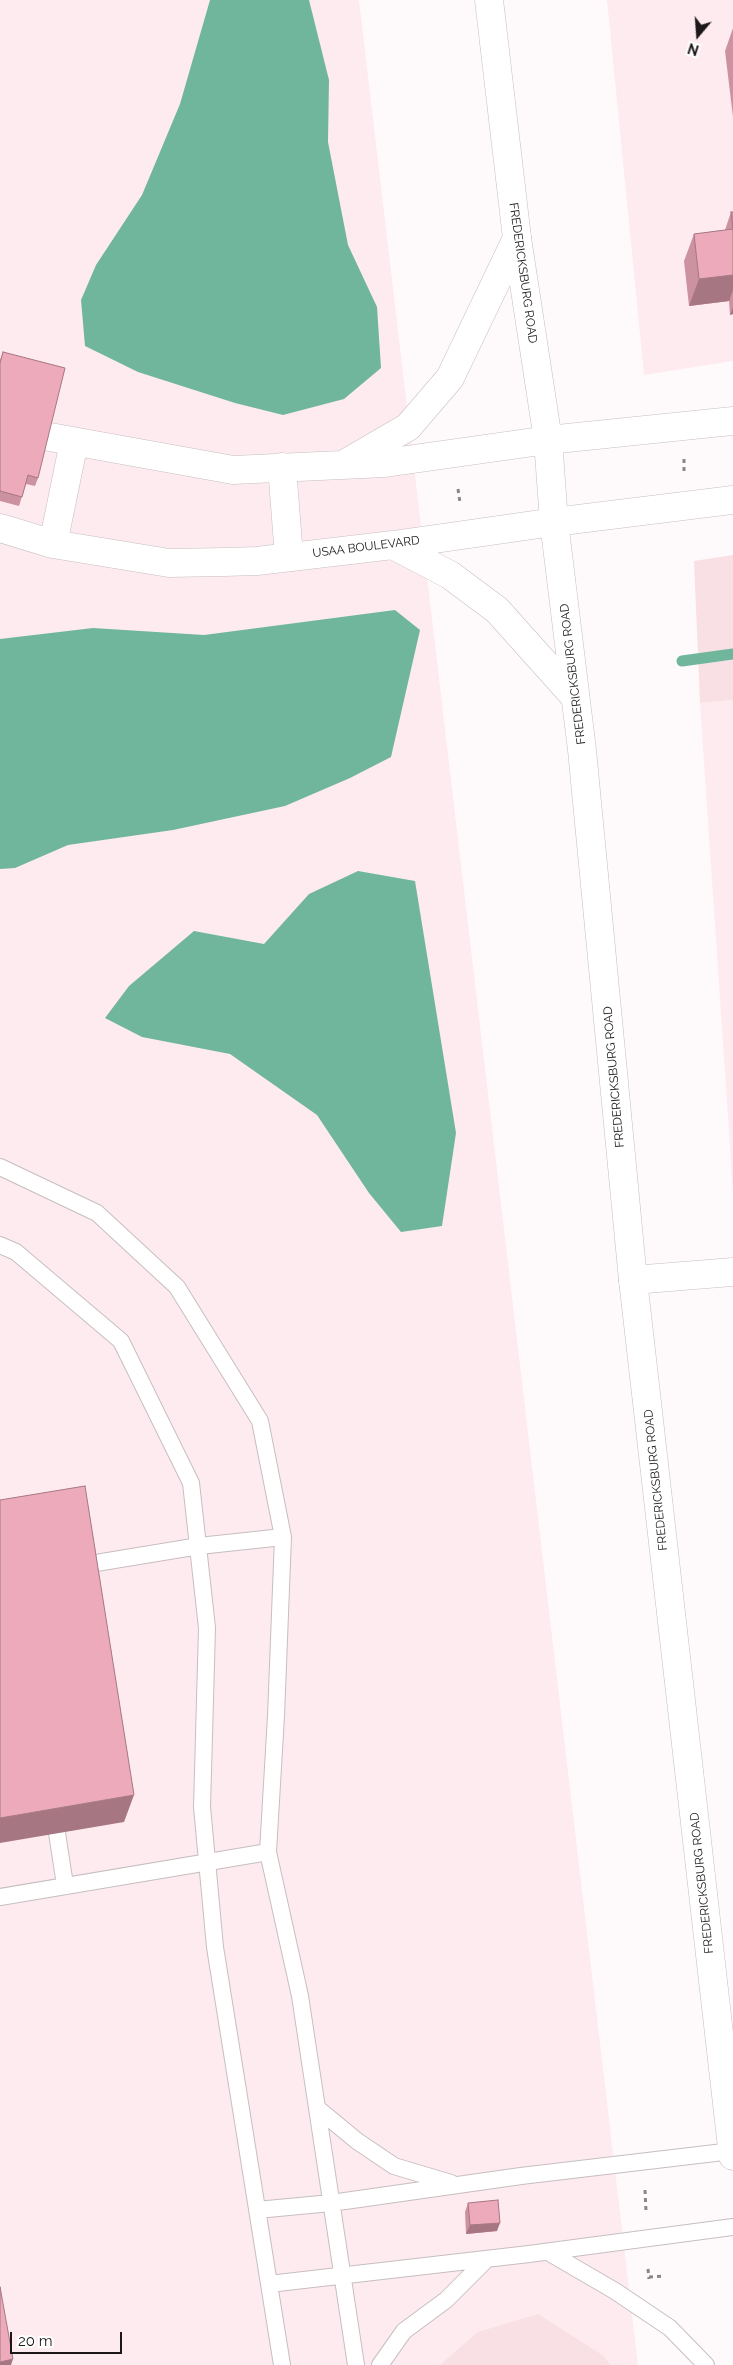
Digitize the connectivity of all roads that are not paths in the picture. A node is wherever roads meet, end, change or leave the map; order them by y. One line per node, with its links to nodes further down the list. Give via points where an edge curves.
1 (489, 0): 2 (street, FREDERICKSBURG ROAD)
2 (517, 238): 4 (street, FREDERICKSBURG ROAD); 5 (street, via 450,378 408,427)
3 (733, 421): 4 (street)
4 (548, 440): 5 (street, via 386,463); 8 (street, FREDERICKSBURG ROAD)
5 (342, 465): 6 (street)
6 (282, 467): 10 (street, via 233,470 62,439); 12 (street)
7 (733, 500): 8 (street, USAA BOULEVARD)
8 (554, 522): 11 (street, USAA BOULEVARD); 13 (street, FREDERICKSBURG ROAD)
9 (0, 528): 10 (street, USAA BOULEVARD)
10 (53, 544): 12 (street, USAA BOULEVARD, via 168,563 258,562)
11 (393, 545): 12 (street, USAA BOULEVARD); 13 (street, via 450,575 497,610)
12 (289, 557)
13 (575, 698): 17 (street, FREDERICKSBURG ROAD)
14 (0, 1167): 18 (lane, via 96,1212 176,1286 260,1421)
15 (0, 1244): 19 (lane, via 16,1252 122,1341 191,1483)
16 (733, 1272): 17 (street)
17 (633, 1280): 27 (street, FREDERICKSBURG ROAD)
18 (283, 1537): 19 (lane); 22 (lane)
19 (198, 1546): 20 (lane); 23 (lane, via 207,1628 202,1807)
20 (84, 1565)
21 (57, 1833): 24 (lane)
22 (268, 1852): 23 (lane); 26 (lane, via 300,1996)
23 (207, 1861): 24 (lane); 31 (lane, via 215,1947)
24 (65, 1885): 25 (lane)
25 (0, 1896)
26 (317, 2108): 29 (lane, via 394,2166); 30 (lane)
27 (732, 2152): 28 (street, FREDERICKSBURG ROAD); 29 (lane)
28 (733, 2156)
29 (458, 2185): 30 (lane)
30 (331, 2202): 31 (lane); 35 (lane)
31 (257, 2210): 36 (lane)
32 (733, 2227): 33 (lane)
33 (548, 2252): 34 (lane); 40 (lane, via 670,2328)
34 (487, 2259): 35 (lane); 39 (lane, via 446,2300 404,2331)
35 (342, 2276): 36 (lane); 38 (lane)
36 (269, 2284): 37 (lane)
37 (282, 2365)
38 (356, 2365)
39 (380, 2365)
40 (706, 2365)

